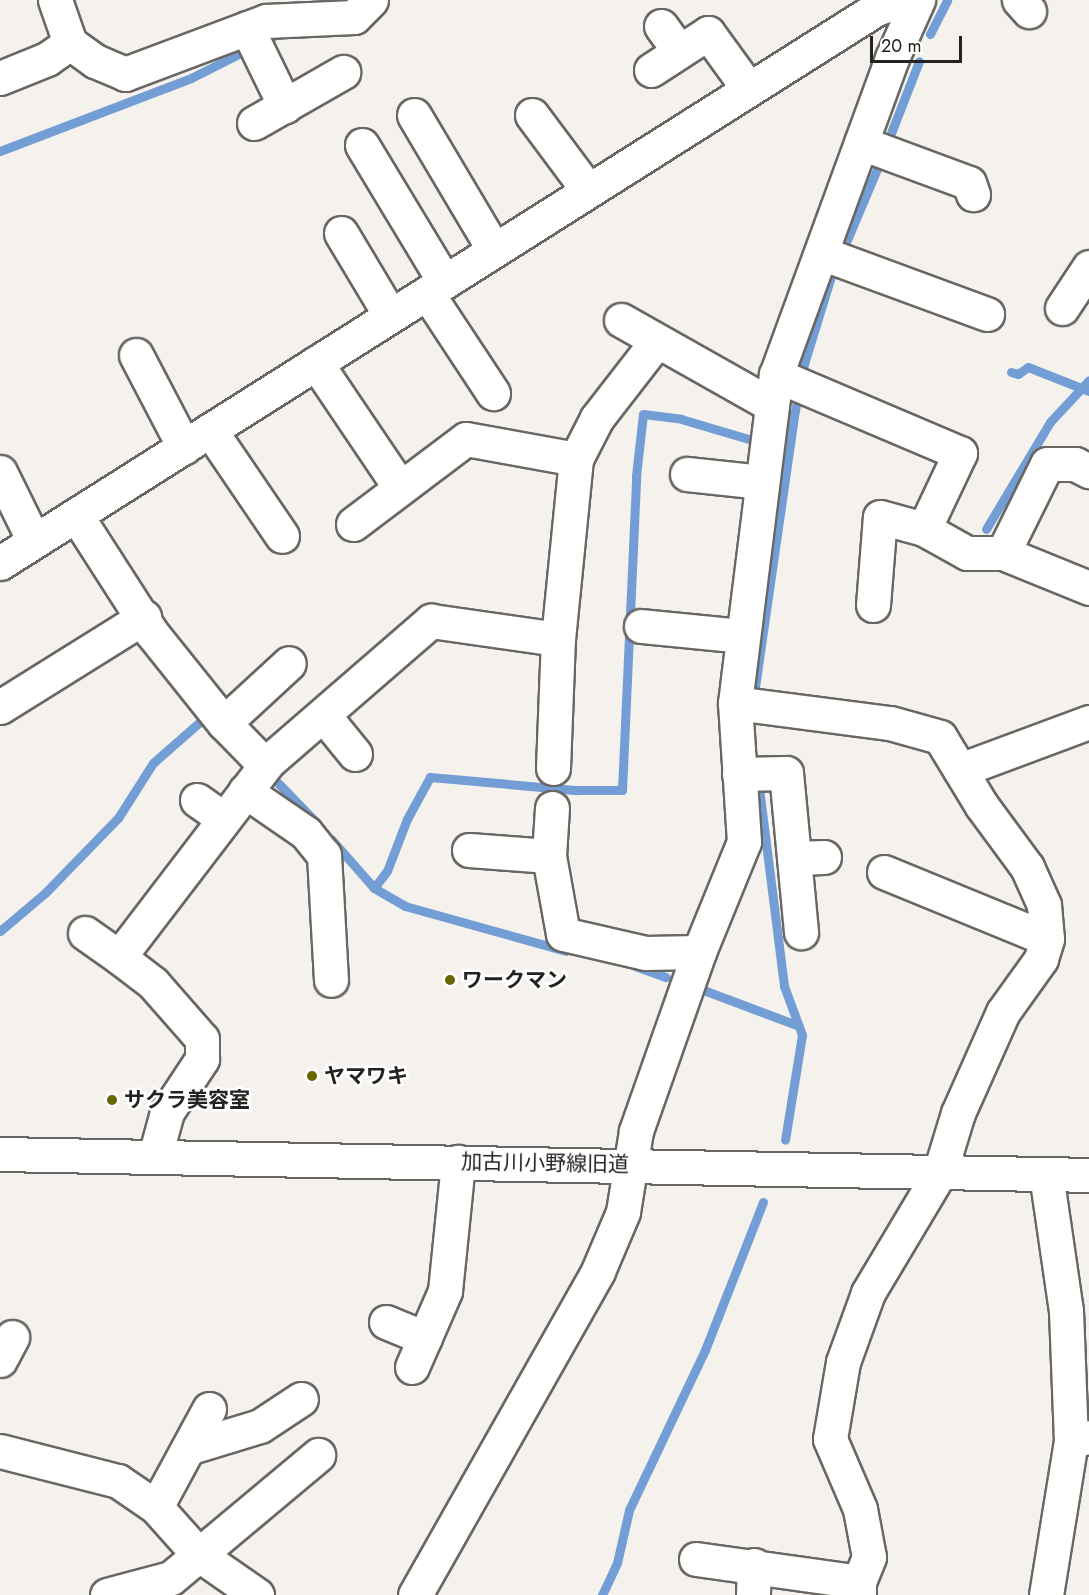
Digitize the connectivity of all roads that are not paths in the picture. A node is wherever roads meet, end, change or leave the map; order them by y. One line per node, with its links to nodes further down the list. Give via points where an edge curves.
1 (55, 0): 5 (street)
2 (370, 0): 4 (street, via 354,17 266,21)
3 (917, 3): 9 (street, via 896,2 876,9); 15 (street)
4 (254, 41): 5 (street, via 125,74 94,62); 10 (street)
5 (70, 43): 8 (street, via 47,59)
6 (651, 70): 9 (street, via 670,39 708,33)
7 (343, 72): 10 (street)
8 (0, 78)
9 (748, 88): 16 (street)
10 (285, 106): 13 (street)
11 (414, 115): 19 (street)
12 (532, 115): 16 (street)
13 (254, 123)
14 (362, 145): 22 (street)
15 (877, 148): 17 (street, via 969,183); 20 (street)
16 (588, 190): 19 (street)
17 (973, 194)
18 (341, 233): 24 (street)
19 (494, 250): 22 (street)
20 (821, 253): 25 (street); 30 (street)
21 (1086, 278): 23 (street)
22 (435, 287): 24 (street); 31 (street)
23 (1062, 308)
24 (390, 315): 29 (street)
25 (970, 317)
26 (621, 320): 27 (street)
27 (656, 342): 30 (street); 33 (street, via 597,418)
28 (136, 355): 32 (street)
29 (316, 363): 32 (street); 36 (street)
30 (776, 386): 38 (street); 41 (street, via 819,394 960,453)
31 (493, 393)
32 (197, 438): 39 (street); 42 (street)
33 (576, 459): 40 (street, via 466,439); 51 (street)
34 (1089, 471): 44 (street, via 1075,464 1047,464)
35 (0, 472): 43 (street)
36 (391, 474)
37 (687, 474): 38 (street)
38 (762, 482): 50 (street)
39 (76, 515): 43 (street); 48 (street)
40 (353, 524)
41 (924, 529): 44 (street, via 967,553); 47 (street, via 880,517)
42 (282, 536)
43 (34, 541): 45 (street)
44 (1004, 553): 46 (street)
45 (0, 563)
46 (1089, 588)
47 (873, 605)
48 (144, 617): 54 (street); 57 (street, via 151,632)
49 (641, 626): 50 (street)
50 (743, 636): 53 (street)
51 (558, 639): 55 (street, via 431,621); 60 (street)
52 (289, 663): 57 (street)
53 (736, 704): 61 (street, via 890,723 940,737); 62 (street)
54 (0, 707)
55 (324, 716): 58 (street); 59 (street)
56 (1089, 722): 61 (street)
57 (224, 723): 59 (street)
58 (355, 754)
59 (265, 765): 63 (street)
60 (553, 768)
61 (960, 770): 72 (street, via 1027,867 1044,904)
62 (754, 774): 70 (street, via 786,773 809,858); 74 (street, via 744,842)
63 (245, 791): 66 (street); 75 (street, via 306,833 324,855)
64 (197, 800): 66 (street)
65 (552, 808): 68 (street)
66 (224, 819): 73 (street)
67 (469, 850): 68 (street)
68 (549, 856): 74 (street, via 563,934 645,953)
69 (884, 872): 72 (street)
70 (801, 932)
71 (85, 933): 73 (street)
72 (1047, 939): 80 (street, via 1041,959 1003,1012 958,1113)
73 (119, 957): 77 (street, via 153,983 202,1039 202,1059 167,1112)
74 (691, 976): 79 (street, via 636,1131)
75 (331, 980)
76 (0, 1154): 77 (street, 加古川小野線旧道)
77 (155, 1156): 78 (street, 加古川小野線旧道)
78 (458, 1162): 79 (street, 加古川小野線旧道); 83 (street, via 446,1292 418,1352)
79 (632, 1164): 80 (street, 加古川小野線旧道); 97 (street, via 623,1212 598,1271)
80 (940, 1172): 81 (street, 加古川小野線旧道); 94 (street, via 868,1293 843,1362 830,1439 862,1519 869,1557)
81 (1046, 1174): 82 (street, 加古川小野線旧道); 86 (street)
82 (1089, 1175)
83 (386, 1322)
84 (301, 1399): 87 (street, via 260,1426)
85 (209, 1409): 87 (street)
86 (1080, 1439): 98 (street)
87 (191, 1447): 90 (street)
88 (0, 1451): 90 (street, via 118,1481)
89 (318, 1455): 91 (street)
90 (156, 1508): 91 (street)
91 (198, 1554): 95 (street, via 171,1578); 96 (street)
92 (696, 1559): 93 (street)
93 (753, 1580): 94 (street)
94 (859, 1589)
95 (107, 1595)
96 (257, 1595)
97 (415, 1595)
98 (1046, 1595)

